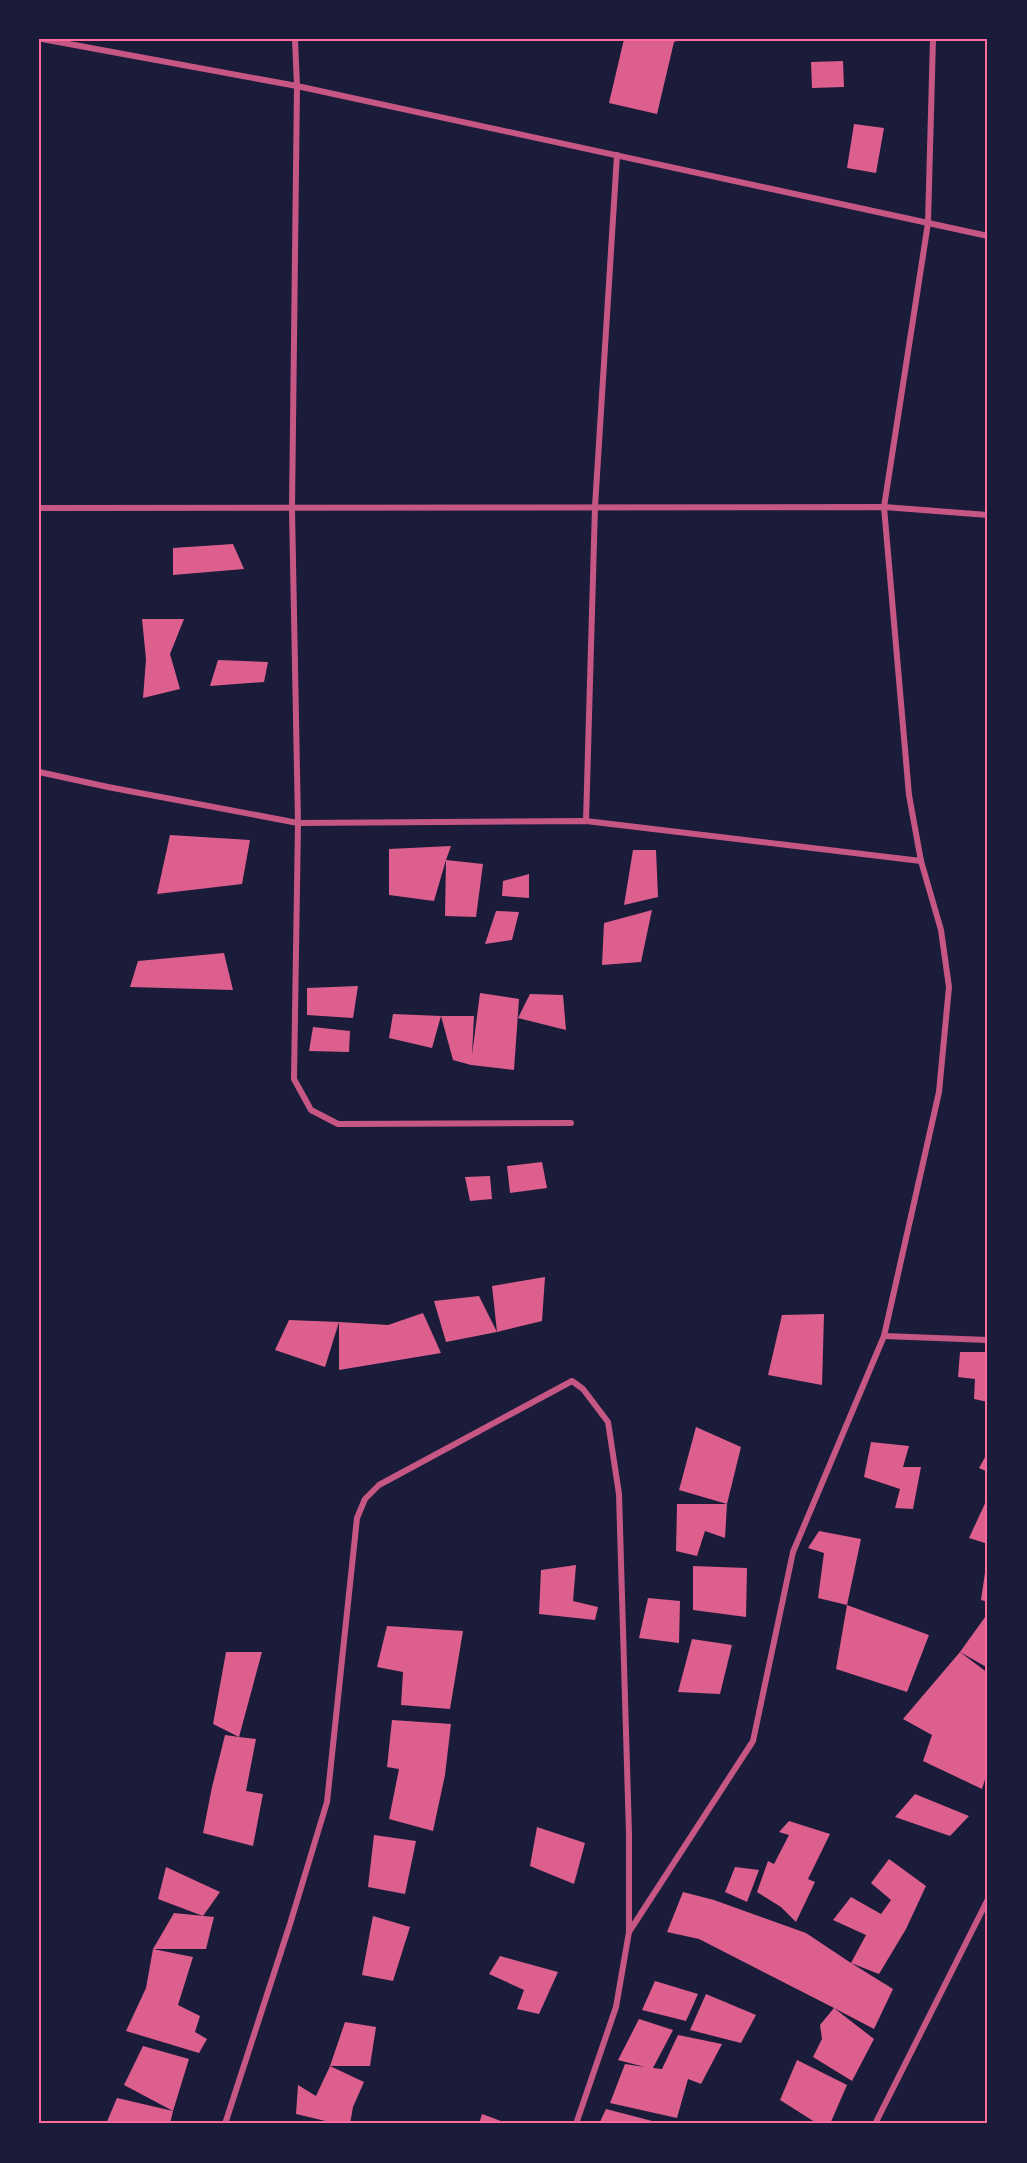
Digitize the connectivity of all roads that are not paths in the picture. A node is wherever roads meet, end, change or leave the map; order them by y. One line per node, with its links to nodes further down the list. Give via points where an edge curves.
1 (42, 39): 4 (street)
2 (295, 39): 4 (street)
3 (933, 39): 6 (street)
4 (297, 86): 5 (street); 11 (street)
5 (617, 155): 6 (street); 8 (street)
6 (928, 223): 7 (street); 9 (street)
7 (988, 236)
8 (595, 507): 9 (street); 11 (street); 14 (street)
9 (884, 507): 12 (street); 16 (street, via 909,795)
10 (39, 508): 11 (street)
11 (292, 508): 15 (street)
12 (988, 515)
13 (39, 772): 15 (street)
14 (586, 821): 15 (street); 16 (street)
15 (298, 823): 17 (street, via 294,1079 310,1110 338,1124)
16 (921, 861): 18 (street, via 941,930 949,987 939,1092)
17 (571, 1123)
18 (884, 1336): 19 (street); 21 (street, via 793,1552 753,1741)
19 (988, 1340)
20 (988, 1899): 24 (street)
21 (629, 1932): 22 (street, via 619,1494 608,1422 572,1381 379,1485 365,1499 357,1518 327,1802); 23 (street, via 616,2007)
22 (225, 2124)
23 (576, 2124)
24 (875, 2124)

